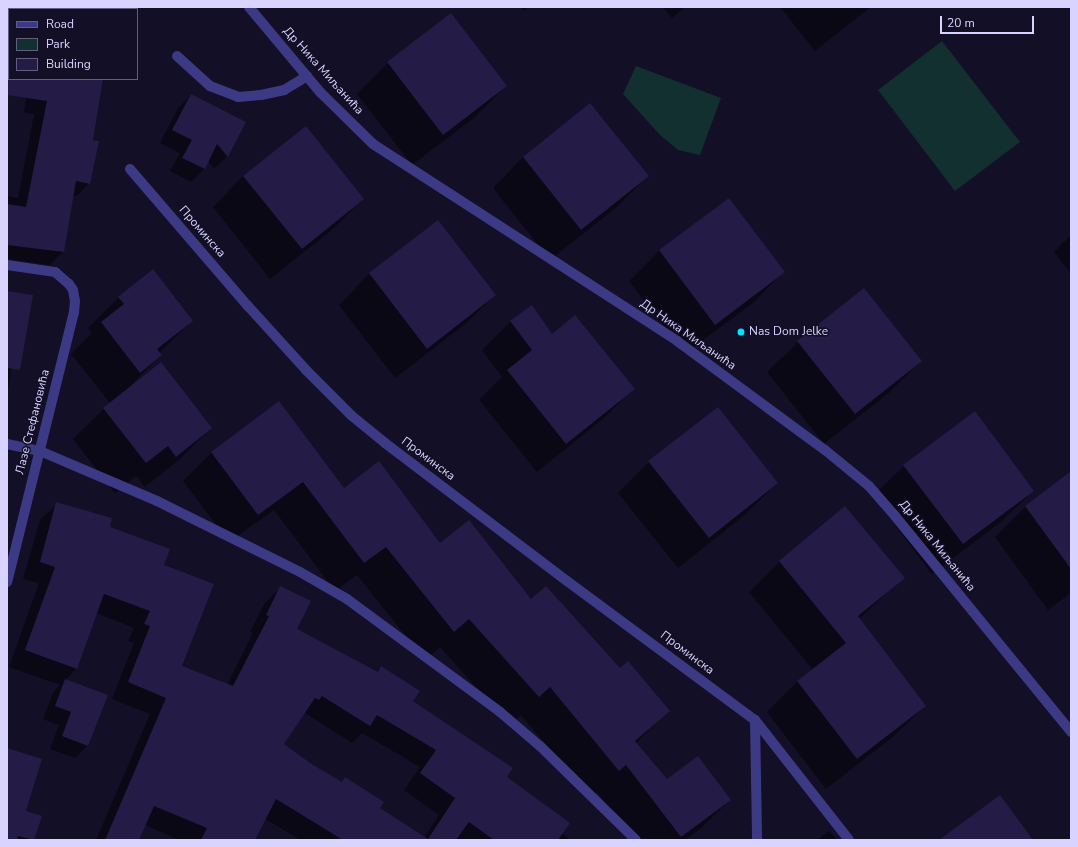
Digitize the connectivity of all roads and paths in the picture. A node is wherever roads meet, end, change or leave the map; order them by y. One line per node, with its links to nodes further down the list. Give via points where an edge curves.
1 (249, 7): 3 (street, Др Ника Миљанића)
2 (177, 56): 3 (street, via 210,86 238,96 284,90)
3 (307, 76): 10 (street, Др Ника Миљанића, via 347,120 374,144 678,341 825,450 869,486)
4 (130, 169): 9 (street, Проминска, via 248,306 352,416 384,443)
5 (7, 265): 7 (street, Лазе Стефановића, via 55,272 65,279 73,290 75,300)
6 (7, 444): 7 (street)
7 (40, 451): 8 (street, Лазе Стефановића); 11 (street, via 229,535 347,599 506,716)
8 (7, 582)
9 (755, 720): 12 (street); 13 (street, Проминска)
10 (1071, 732)
11 (636, 840)
12 (757, 840)
13 (849, 840)

